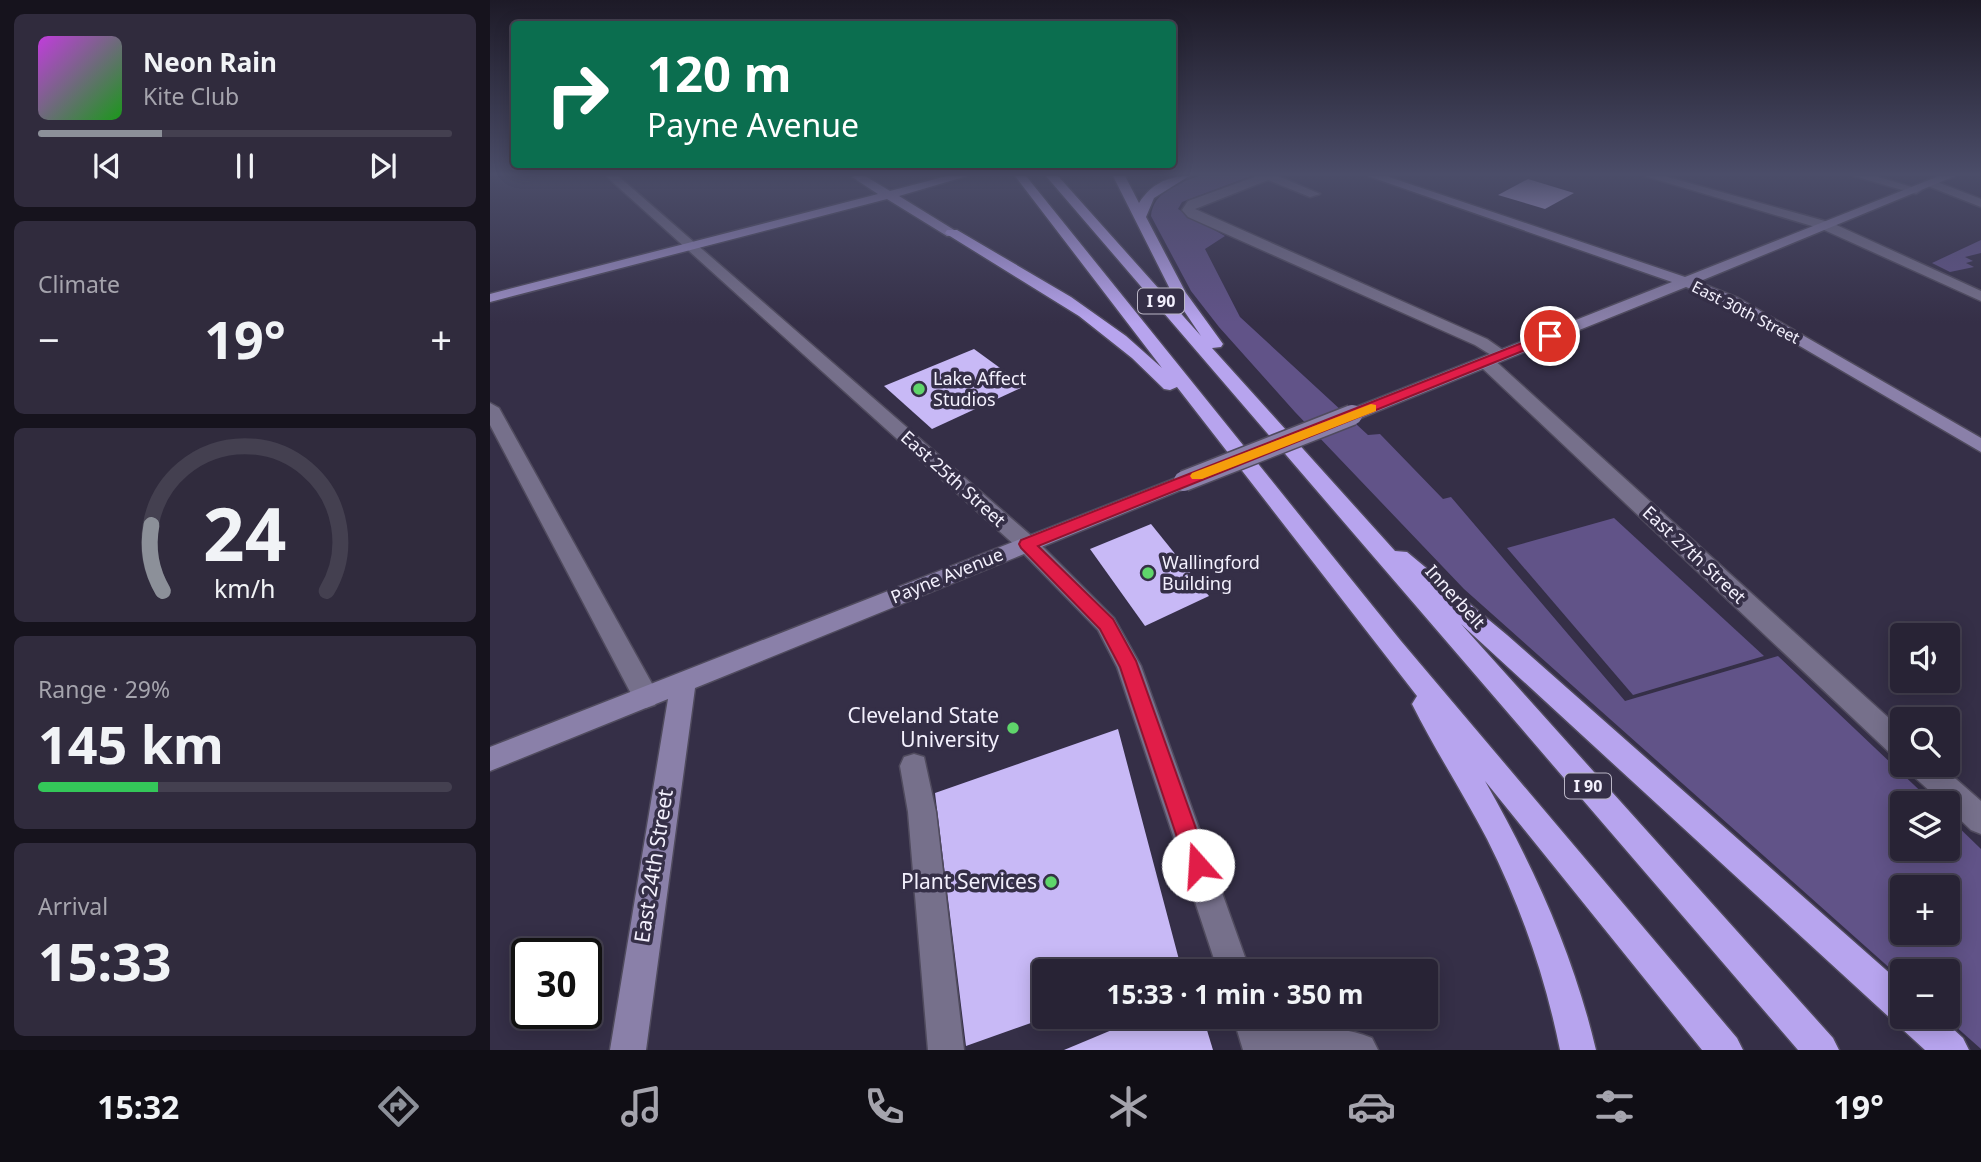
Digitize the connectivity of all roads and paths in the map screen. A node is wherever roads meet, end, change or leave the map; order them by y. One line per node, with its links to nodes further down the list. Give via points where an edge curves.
1 (666, 225): 12 (street, East 25th Street)
2 (769, 225): 12 (main road)
3 (939, 225): 11 (main road)
4 (1058, 225): 19 (highway, I 90)
5 (1094, 225): 18 (highway, Innerbelt / I 90)
6 (1144, 225): 18 (highway, via 1179,293)
7 (1217, 225): 16 (street, East 27th Street, via 1481,342)
8 (1518, 225): 13 (street, East 30th Street)
9 (1823, 225): 10 (street)
10 (1827, 226): 13 (street, Payne Avenue); 14 (street)
11 (952, 233): 19 (highway, via 1109,329)
12 (688, 245): 15 (main road); 22 (street, East 25th Street)
13 (1687, 282): 16 (street, Payne Avenue); 20 (street, East 30th Street, via 1733,301)
14 (1981, 297)
15 (490, 298)
16 (1494, 359): 22 (street, Payne Avenue, bridge); 26 (street, East 27th Street)
17 (490, 408): 25 (street)
18 (1272, 426): 21 (highway, Innerbelt / I 90)
19 (1224, 437): 23 (highway, I 90)
20 (1981, 446)
21 (1354, 522): 32 (highway, via 1498,642); 40 (highway, Innerbelt / I 90)
22 (1027, 544): 24 (street, Payne Avenue); 31 (street, East 25th Street, via 1106,624 1129,666)
23 (1392, 648): 38 (highway, via 1497,826 1525,883 1569,1004); 39 (highway, I 90)
24 (683, 682): 25 (street, Payne Avenue); 35 (street, East 24th Street)
25 (646, 697): 27 (street, Payne Avenue)
26 (1890, 736)
27 (490, 760)
28 (914, 766): 36 (street)
29 (1934, 777): 30 (street)
30 (1981, 820)
31 (1230, 959)
32 (1890, 995)
33 (1927, 1029): 41 (highway)
34 (1257, 1037): 37 (street)
35 (628, 1050)
36 (946, 1050)
37 (1360, 1050)
38 (1578, 1050)
39 (1725, 1050)
40 (1821, 1050)
41 (1951, 1050)

